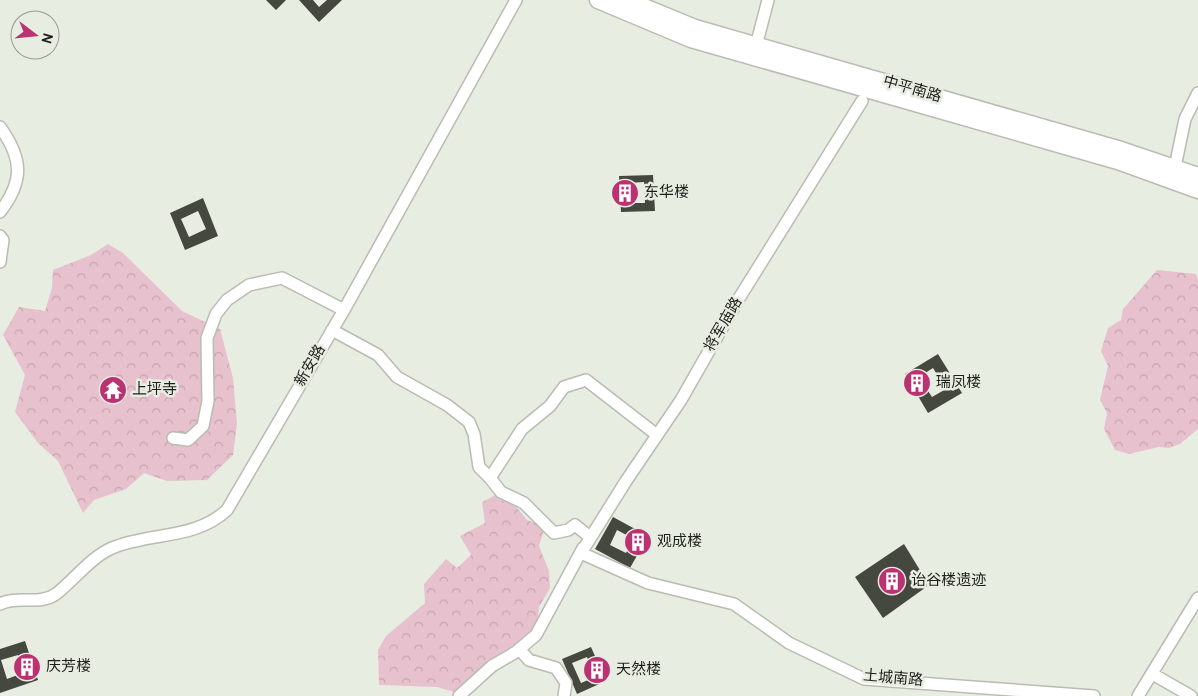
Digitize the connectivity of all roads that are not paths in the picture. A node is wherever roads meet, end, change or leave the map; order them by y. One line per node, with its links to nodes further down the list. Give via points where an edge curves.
1 (516, 0): 15 (street, 新安路)
2 (598, 0): 11 (highway, via 691,39 1118,161)
3 (627, 0): 5 (highway, 中平南路, via 695,28)
4 (768, 0): 5 (street)
5 (756, 46): 9 (highway, 中平南路)
6 (1198, 92): 9 (street, via 1185,119)
7 (862, 100): 17 (street, 将军庙路)
8 (0, 127): 12 (street, via 19,170 12,197)
9 (1174, 167): 10 (highway, 中平南路)
10 (1198, 176)
11 (1198, 190)
12 (0, 212)
13 (0, 236): 14 (street, via 3,240)
14 (0, 262)
15 (344, 310): 16 (street, 新安路); 18 (street, via 282,278 249,284 227,300 216,314 207,338 208,401 202,426 188,440)
16 (332, 330): 19 (street, via 378,355 398,377 447,404 469,422 480,467); 23 (street, 新安路, via 232,503 221,515 206,525 176,535 113,548 47,599)
17 (657, 435): 19 (street, via 586,380 564,387 550,406 522,429); 20 (street, 将军庙路)
18 (173, 438)
19 (490, 478): 20 (street, via 500,492 524,503 554,533 575,525)
20 (590, 537): 21 (street, 将军庙路)
21 (582, 550): 24 (street, 将军庙路, via 536,635); 28 (street, 土城南路, via 648,583 730,602 789,644 868,680)
22 (1198, 598): 29 (street)
23 (0, 604)
24 (519, 650): 26 (street, 将军庙路, via 492,666); 27 (street, via 529,660 556,668 566,683)
25 (1156, 676): 30 (street)
26 (459, 696)
27 (564, 696)
28 (1094, 696)
29 (1138, 696)
30 (1191, 696)

